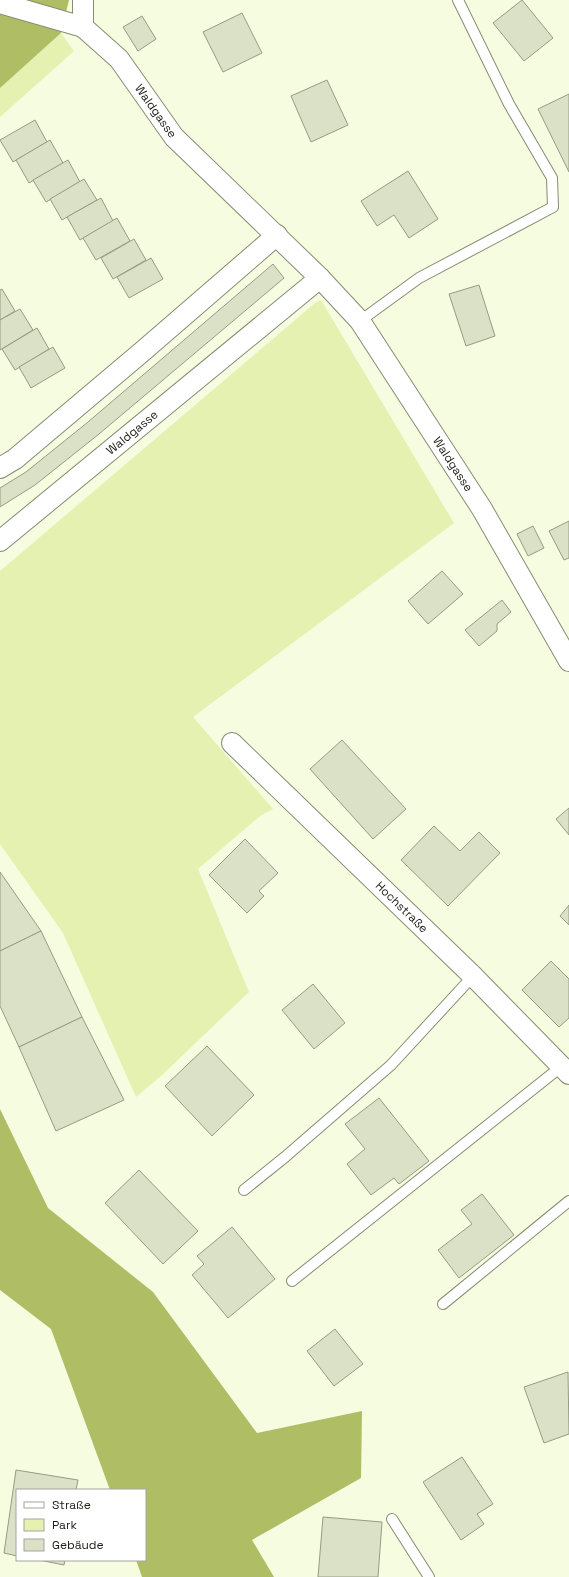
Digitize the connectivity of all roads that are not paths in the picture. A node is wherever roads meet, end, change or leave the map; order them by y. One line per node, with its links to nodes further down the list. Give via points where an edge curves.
1 (83, 0): 4 (street)
2 (458, 0): 7 (lane, via 510,104 552,178 553,207 419,278)
3 (0, 3): 4 (street)
4 (83, 27): 5 (street, Waldgasse, via 119,59 174,136)
5 (277, 235): 6 (street, Waldgasse); 8 (street, via 138,356)
6 (320, 278): 7 (street, Waldgasse); 9 (street, Waldgasse)
7 (360, 321): 10 (street, Waldgasse, via 482,509)
8 (0, 468)
9 (0, 541)
10 (569, 661)
11 (232, 743): 12 (street, Hochstraße)
12 (473, 976): 13 (street, Hochstraße); 14 (lane, via 391,1066)
13 (565, 1070): 16 (lane)
14 (244, 1190)
15 (569, 1201): 17 (lane)
16 (292, 1281)
17 (443, 1304)
18 (392, 1519): 19 (lane)
19 (429, 1577)

